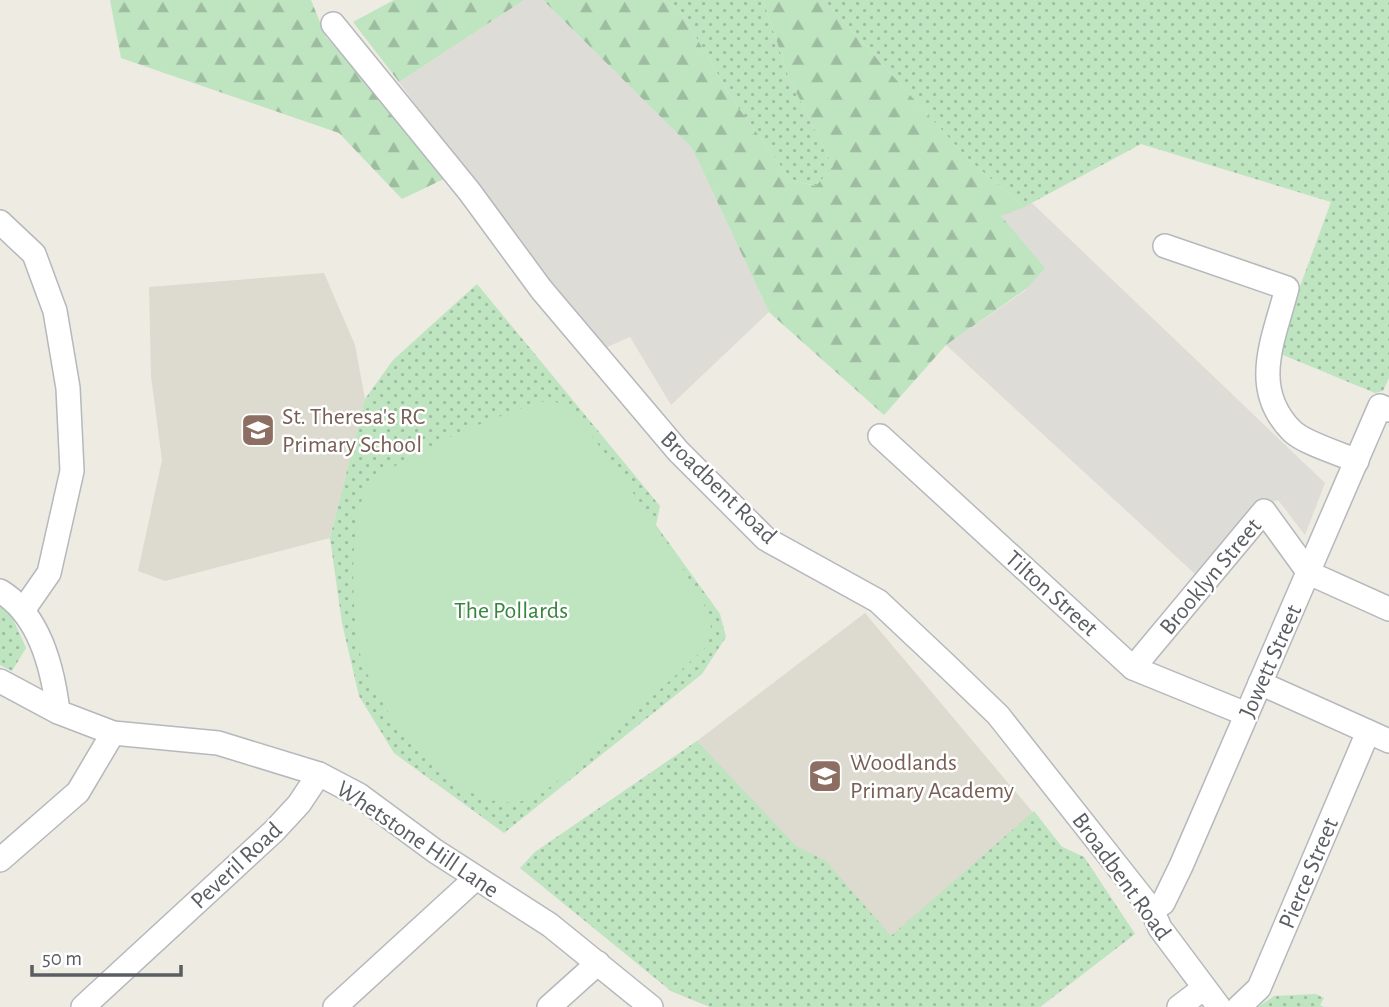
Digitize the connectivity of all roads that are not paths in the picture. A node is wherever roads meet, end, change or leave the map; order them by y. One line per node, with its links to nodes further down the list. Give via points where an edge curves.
1 (333, 24): 21 (street, Broadbent Road, via 469,191 541,289 677,451 766,539 878,601 998,715)
2 (0, 222): 9 (street, via 34,254 55,311 68,388 72,471 49,573)
3 (1165, 246): 6 (street, via 1287,288 1266,368 1270,399 1294,433)
4 (1384, 408): 6 (street, Jowett Street)
5 (880, 436): 11 (street, Tilton Street)
6 (1357, 461): 7 (street, Jowett Street)
7 (1309, 573): 10 (street); 11 (street, Brooklyn Street, via 1264,511); 13 (street, Jowett Street)
8 (0, 591): 9 (street)
9 (24, 609): 14 (street, via 54,672)
10 (1389, 609)
11 (1133, 668): 15 (street, Tilton Street)
12 (0, 681): 14 (street, Whetstone Hill Lane)
13 (1260, 683): 15 (street, Jowett Street); 17 (street)
14 (58, 712): 16 (street, Whetstone Hill Lane)
15 (1246, 714): 21 (street, Jowett Street, via 1163,903)
16 (113, 733): 18 (street, Whetstone Hill Lane, via 218,743); 19 (street, via 78,792)
17 (1378, 736): 30 (street, Pierce Street, via 1259,988)
18 (319, 774): 20 (street, Whetstone Hill Lane, via 359,795); 24 (street, Peveril Road, via 274,831)
19 (0, 860)
20 (476, 878): 22 (street, Whetstone Hill Lane, via 550,925); 25 (street)
21 (1152, 911): 23 (street, Broadbent Road)
22 (598, 963): 26 (street); 27 (street, Whetstone Hill Lane)
23 (1204, 988): 28 (street); 29 (street, Broadbent Road)
24 (83, 1007)
25 (335, 1007)
26 (549, 1007)
27 (651, 1007)
28 (1179, 1007)
29 (1219, 1007)
30 (1239, 1007)

